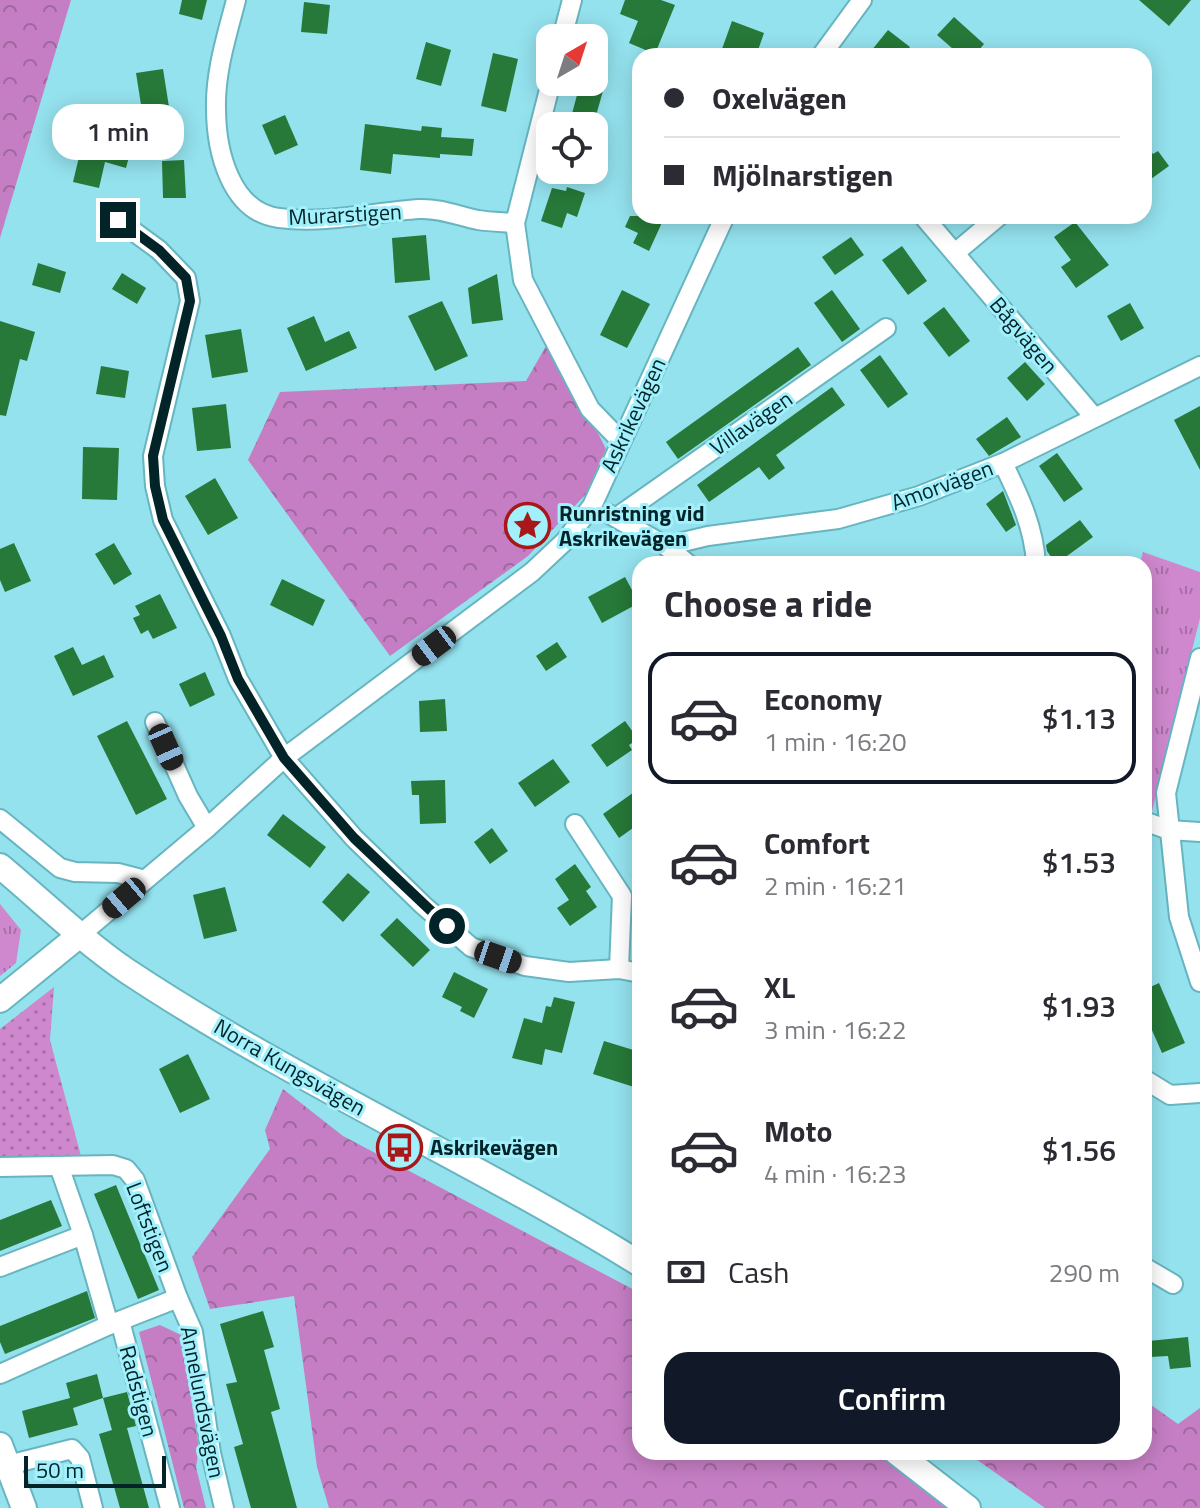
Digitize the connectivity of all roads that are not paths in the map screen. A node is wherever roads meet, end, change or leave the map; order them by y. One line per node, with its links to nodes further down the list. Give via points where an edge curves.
1 (236, 0): 8 (street, Murarstigen, via 216,108 229,182 255,211 306,219 423,209)
2 (572, 0): 4 (street)
3 (862, 0): 5 (street)
4 (566, 24)
5 (827, 48)
6 (547, 96): 8 (street)
7 (118, 220): 25 (street, via 186,278 190,301 153,456 155,486 163,520 238,679)
8 (515, 223): 16 (street, via 523,280 590,409)
9 (721, 224): 16 (street, Askrikevägen)
10 (930, 224): 12 (street, Bågvägen)
11 (989, 224): 12 (street)
12 (955, 253): 15 (street, Bågvägen)
13 (886, 328): 19 (street, Villavägen)
14 (1200, 366): 15 (street, Amorvägen)
15 (1094, 417): 17 (street, Amorvägen)
16 (621, 441): 18 (street, Askrikevägen)
17 (1003, 463): 20 (street, Amorvägen, via 919,496 838,519); 22 (street, via 1025,510)
18 (592, 506): 19 (street); 25 (street, Askrikevägen, via 532,572)
19 (617, 517): 20 (street)
20 (666, 546): 21 (street)
21 (678, 556)
22 (1036, 556)
23 (1200, 658): 30 (street, via 1166,793)
24 (155, 722): 29 (street)
25 (284, 758): 29 (street, Askrikevägen); 35 (street, via 354,838 471,947 525,966 569,972)
26 (0, 819): 33 (street, via 60,868)
27 (575, 824): 35 (street, via 622,896)
28 (1152, 824): 30 (street)
29 (207, 828): 33 (street, Askrikevägen)
30 (1169, 830): 31 (street); 37 (street, via 1179,917)
31 (1200, 832)
32 (0, 866): 34 (main road, Norra Kungsvägen)
33 (145, 880): 34 (street, Askrikevägen)
34 (81, 934): 38 (main road); 44 (main road, Norra Kungsvägen, via 126,970 239,1039)
35 (619, 969): 36 (street)
36 (632, 971)
37 (1200, 982)
38 (0, 1000)
39 (1152, 1084): 40 (street, via 1170,1095)
40 (1200, 1093)
41 (59, 1166): 42 (street); 43 (street, Radstigen); 48 (street, Loftstigen, via 126,1169 135,1180)
42 (0, 1167)
43 (83, 1235): 45 (street); 49 (street, Radstigen)
44 (632, 1259)
45 (0, 1267)
46 (1152, 1272): 47 (street)
47 (1173, 1284)
48 (178, 1298): 49 (street, Annelundsvägen); 56 (street, Annelundsvägen, via 193,1332)
49 (115, 1323): 50 (street, Annelundsvägen); 55 (street, Radstigen)
50 (0, 1374)
51 (906, 1460): 57 (main road)
52 (5, 1469): 53 (main road); 54 (street, via 72,1449 80,1458)
53 (24, 1508)
54 (93, 1508)
55 (170, 1508)
56 (224, 1508)
57 (968, 1508)

